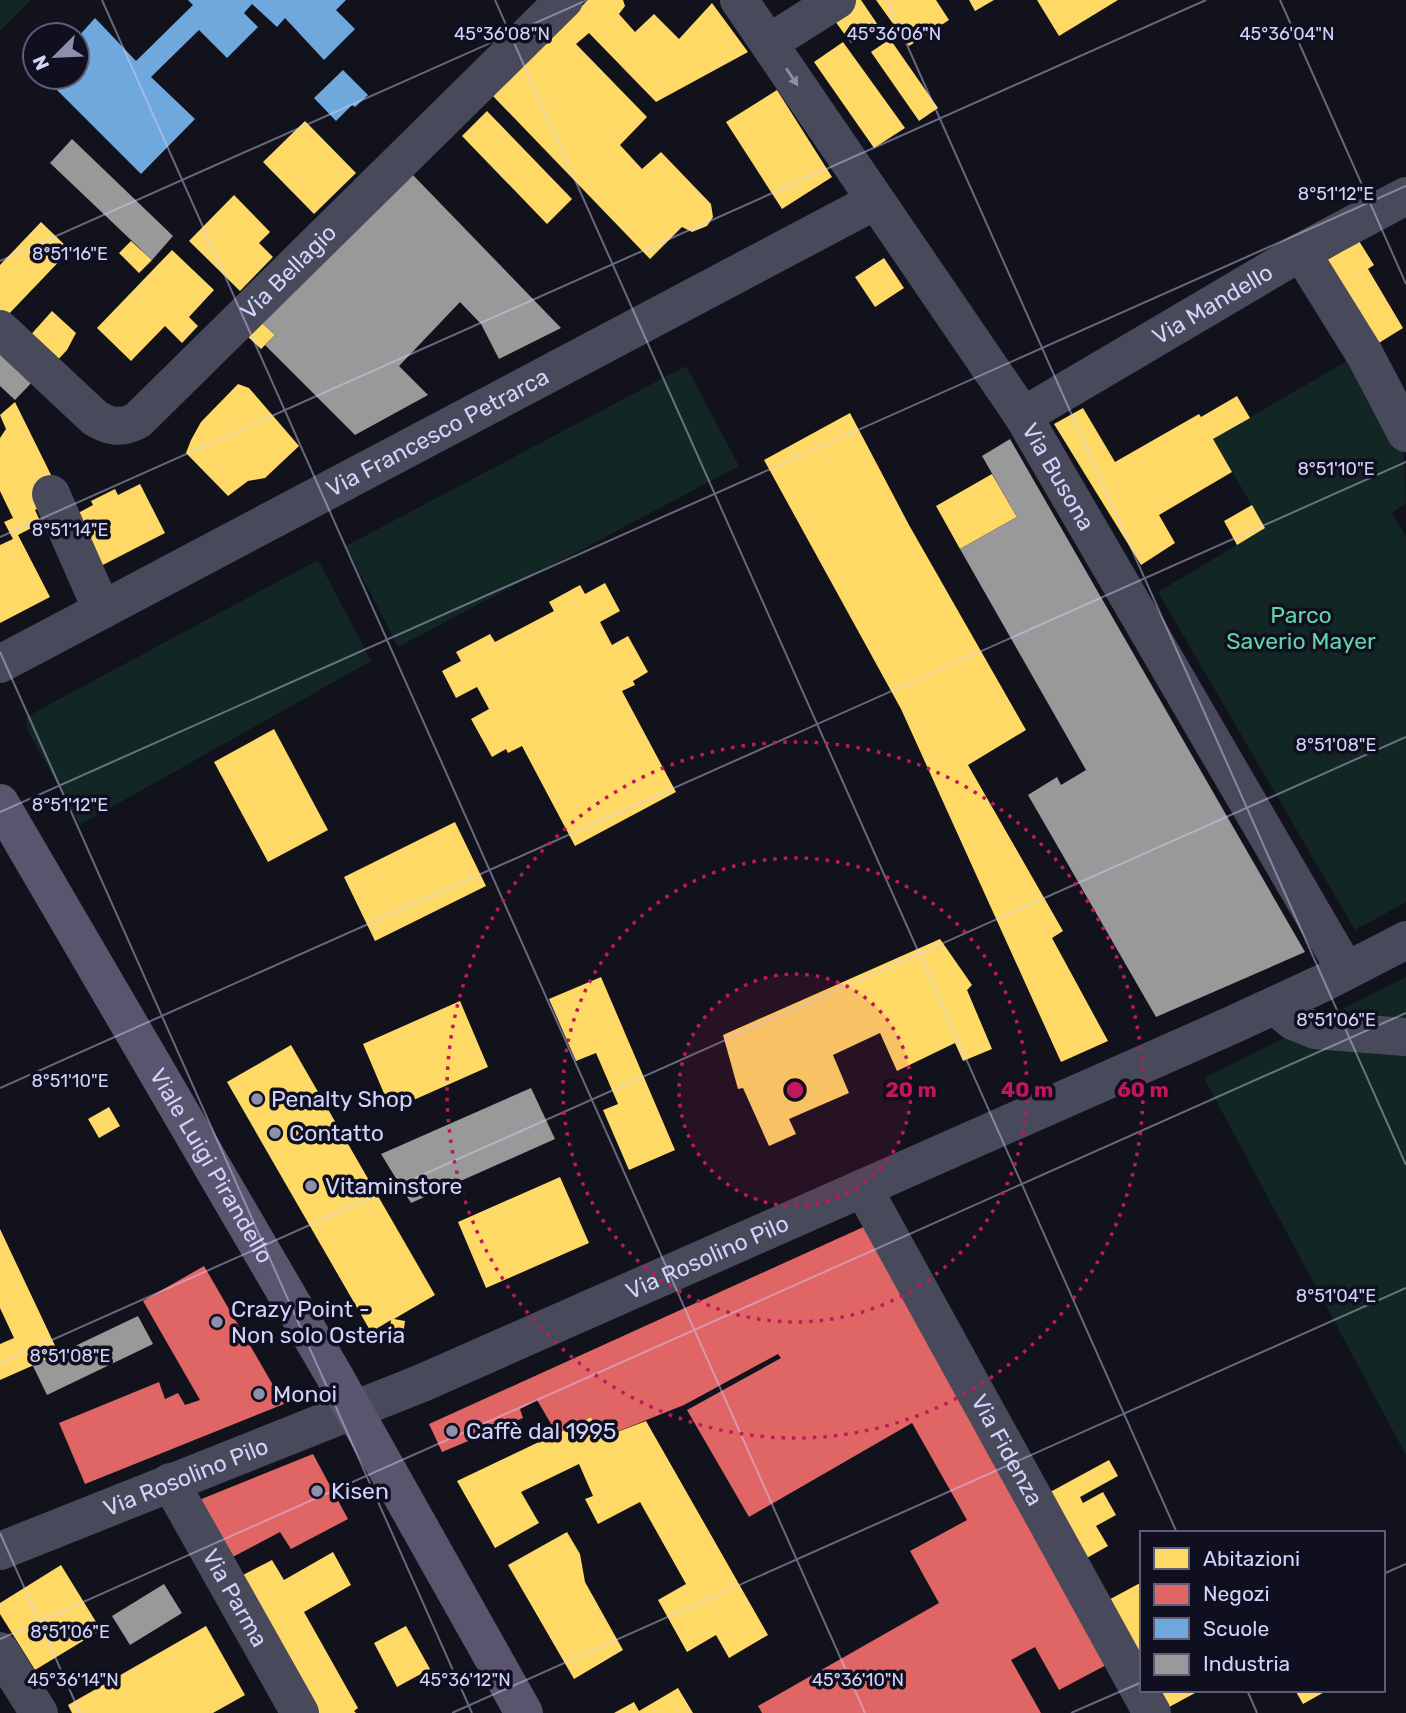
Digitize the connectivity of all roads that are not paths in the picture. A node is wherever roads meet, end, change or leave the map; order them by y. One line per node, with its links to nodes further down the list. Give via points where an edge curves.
1 (564, 0): 8 (street, Via Bellagio, via 138,419 113,426 95,418)
2 (739, 0): 4 (street, Via Busona)
3 (837, 0): 4 (street)
4 (769, 43): 6 (street, Via Busona, one-way to 6)
5 (1406, 196): 7 (street, Via Mandello)
6 (874, 201): 9 (street, Via Busona); 12 (street, Via Francesco Petrarca)
7 (1301, 251): 9 (street, Via Mandello); 10 (street)
8 (0, 329)
9 (1023, 416): 16 (street, Via Busona)
10 (1406, 433)
11 (51, 494): 12 (street)
12 (102, 610): 13 (street, Via Francesco Petrarca)
13 (0, 664)
14 (0, 803): 20 (main road, Viale Luigi Pirandello)
15 (1406, 940): 16 (street, Via Rosolino Pilo)
16 (1346, 971): 17 (street, Via Rosolino Pilo)
17 (1275, 1006): 18 (street, via 1293,1021 1315,1030); 19 (street, Via Rosolino Pilo)
18 (1406, 1037)
19 (863, 1188): 20 (street, Via Rosolino Pilo); 24 (street, Via Fidenza)
20 (353, 1410): 21 (street, Via Rosolino Pilo); 28 (main road, Viale Luigi Pirandello)
21 (170, 1482): 22 (street, Via Rosolino Pilo); 27 (street, Via Parma)
22 (0, 1551)
23 (0, 1651): 26 (street)
24 (1140, 1691)
25 (1140, 1692): 29 (street, Via Fidenza)
26 (39, 1713)
27 (300, 1713)
28 (524, 1713)
29 (1152, 1713)

